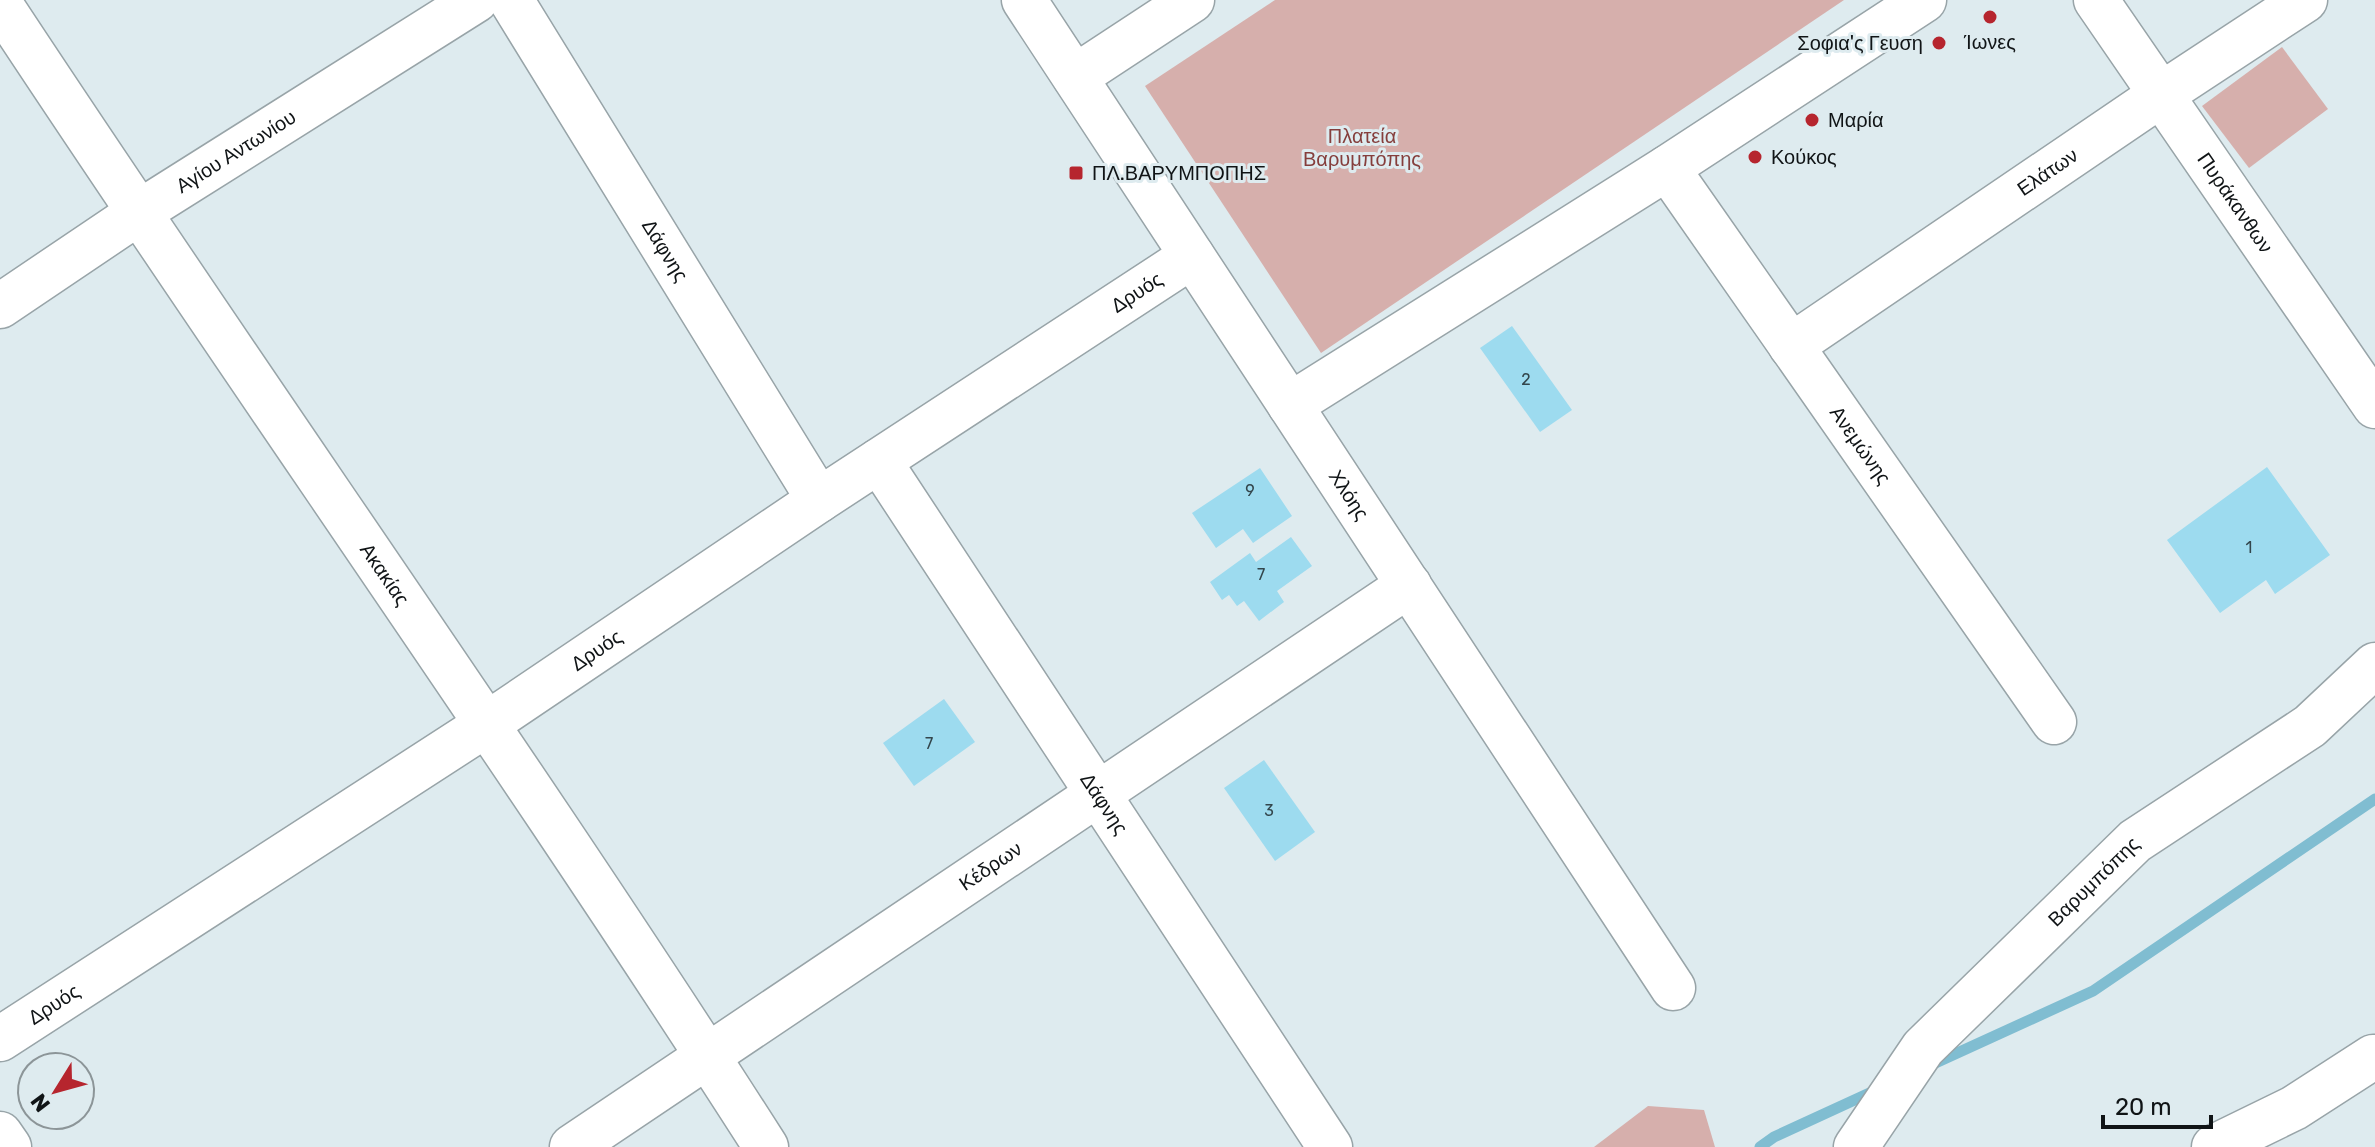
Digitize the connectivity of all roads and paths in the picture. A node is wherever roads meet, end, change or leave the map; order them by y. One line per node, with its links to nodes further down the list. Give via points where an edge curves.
1 (476, 0): 12 (street, Αγίου Αντωνίου)
2 (511, 0): 19 (street, Δάφνης)
3 (1024, 0): 9 (street, Χλόης)
4 (1192, 0): 9 (street)
5 (1924, 0): 11 (street)
6 (2096, 0): 10 (street, Πυράκανθων)
7 (2305, 0): 10 (street, Ελάτων)
8 (0, 4): 12 (street, Ακακίας)
9 (1075, 77): 13 (street, Χλόης)
10 (2162, 94): 15 (street, Ελάτων); 17 (street, Πυράκανθων)
11 (1667, 168): 15 (street, Ανεμώνης); 16 (street)
12 (138, 213): 14 (street, Αγίου Αντωνίου); 23 (street, Ακακίας)
13 (1192, 256): 16 (street, Χλόης); 18 (street, Δρυός)
14 (0, 306)
15 (1791, 346): 22 (street, Ανεμώνης)
16 (1290, 405): 20 (street, Χλόης)
17 (2375, 406)
18 (879, 461): 19 (street, Δρυός); 24 (street, Δάφνης)
19 (819, 500): 23 (street, Δρυός)
20 (1409, 585): 24 (street, Κέδρων); 25 (street, Χλόης)
21 (2375, 665): 34 (street, Βαρυμπόπης, via 2310,726 2135,841 1923,1048)
22 (2054, 722)
23 (487, 724): 26 (street, Δρυός); 27 (street, Ακακίας)
24 (1098, 795): 27 (street, Κέδρων); 33 (street, Δάφνης)
25 (1673, 988)
26 (0, 1039)
27 (708, 1056): 31 (street, Κέδρων); 32 (street, Ακακίας)
28 (2373, 1057): 35 (street, via 2294,1108)
29 (0, 1134): 30 (street)
30 (9, 1147)
31 (572, 1147)
32 (766, 1147)
33 (1330, 1147)
34 (1856, 1147)
35 (2214, 1147)

